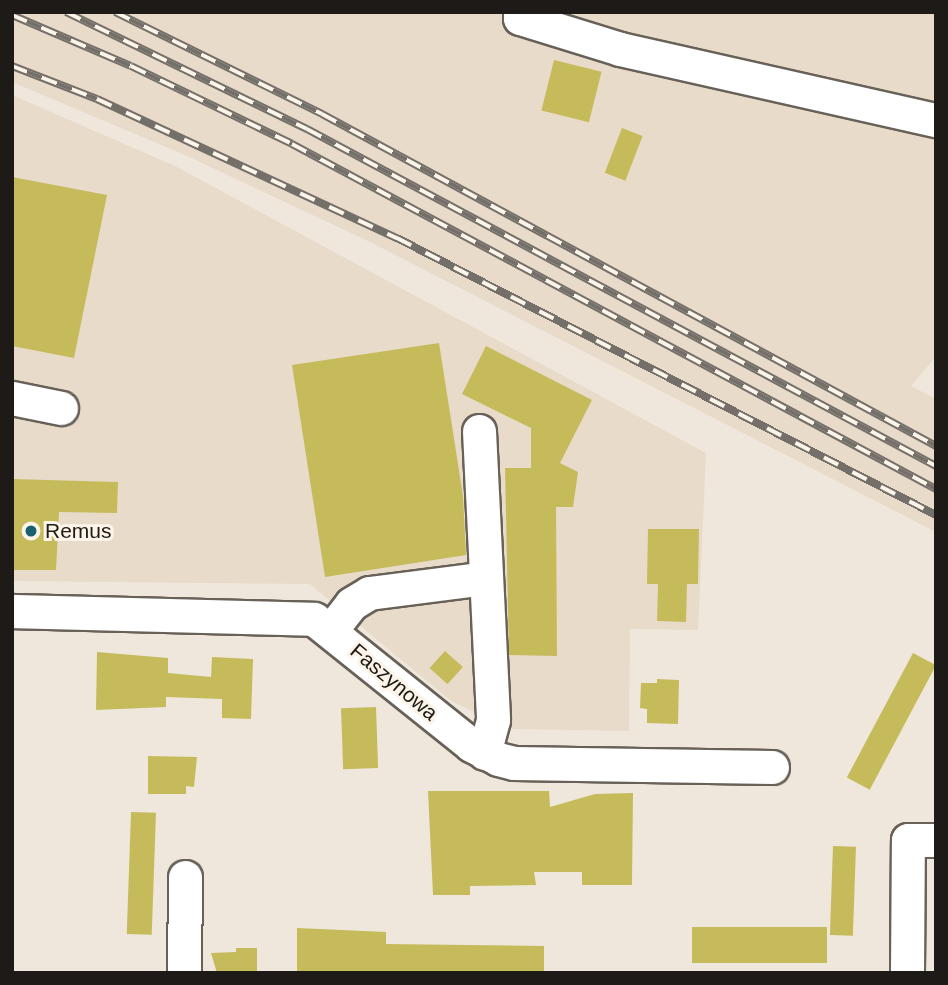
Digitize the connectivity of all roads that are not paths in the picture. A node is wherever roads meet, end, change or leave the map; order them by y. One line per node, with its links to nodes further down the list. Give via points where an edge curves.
1 (520, 12): 2 (street, via 520,18 620,49)
2 (936, 120)
3 (12, 398): 4 (street)
4 (61, 408)
5 (479, 430): 6 (street)
6 (486, 578): 8 (street, via 369,593 351,604); 9 (street, via 493,720)
7 (12, 611): 8 (street, Faszynowa, via 285,616 314,620)
8 (331, 629): 9 (street, Faszynowa)
9 (484, 753): 10 (street, Faszynowa, via 514,763)
10 (772, 766)
11 (936, 840): 14 (street, via 908,840)
12 (185, 877): 13 (street)
13 (184, 973)
14 (907, 973)

